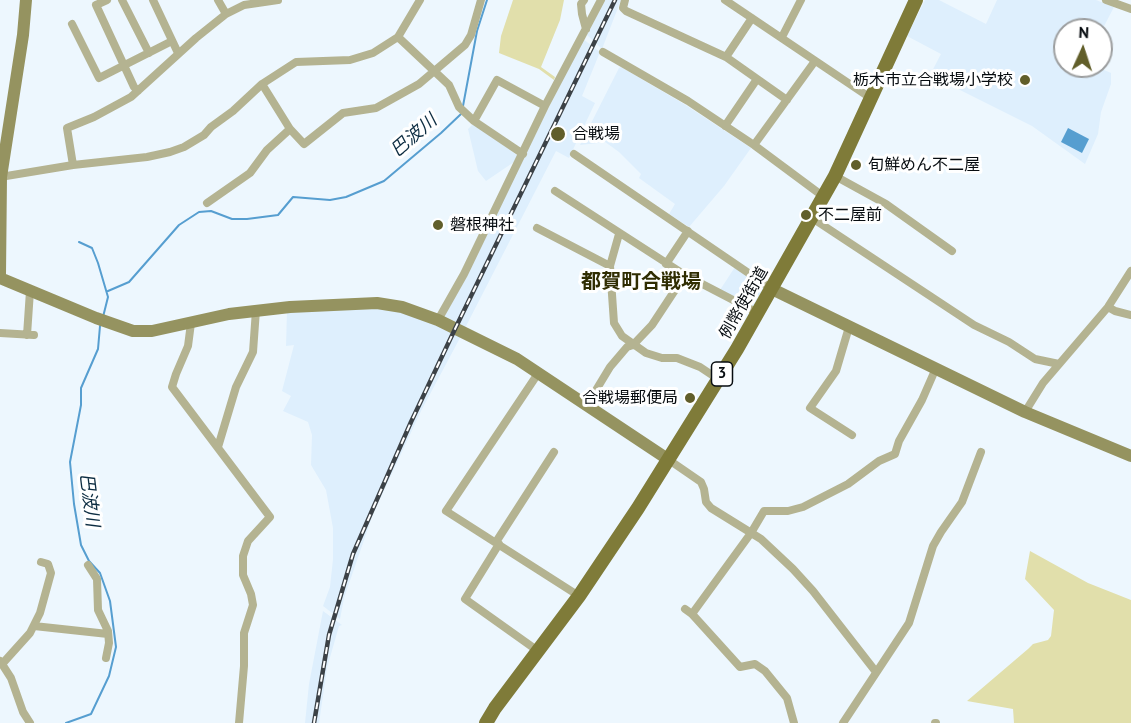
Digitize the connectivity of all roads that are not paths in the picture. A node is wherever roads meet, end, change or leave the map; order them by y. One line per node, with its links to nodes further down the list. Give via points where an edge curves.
1 (26, 0): 45 (street)
2 (107, 0): 29 (street, via 96,5)
3 (122, 0): 24 (street)
4 (153, 0): 23 (street)
5 (218, 0): 17 (street)
6 (278, 0): 17 (street, via 244,5)
7 (420, 0): 21 (street)
8 (480, 0): 30 (street, via 465,45)
9 (601, 0): 20 (street)
10 (625, 0): 27 (street, via 626,11)
11 (725, 0): 18 (street)
12 (801, 0): 22 (street)
13 (916, 0): 34 (main road, 例幣使街道 / 3)
14 (1106, 0): 16 (street)
15 (580, 1): 20 (street)
16 (1128, 6)
17 (226, 14): 26 (street)
18 (752, 18): 22 (street); 27 (street)
19 (72, 24): 29 (street, via 99,78)
20 (586, 29): 36 (street)
21 (398, 37): 30 (street); 32 (street, via 373,53 350,60 296,62)
22 (782, 37): 28 (street)
23 (172, 41): 24 (street); 26 (street)
24 (149, 52): 29 (street)
25 (603, 52): 38 (street)
26 (178, 53): 33 (street)
27 (726, 57): 31 (street)
28 (815, 62): 34 (street); 35 (street)
29 (124, 65): 33 (street)
30 (435, 71): 37 (street, via 449,85 459,107); 39 (street, via 412,89 376,108 341,115 304,144)
31 (757, 79): 35 (street); 38 (street)
32 (262, 84): 39 (street); 43 (street, via 204,135 184,147)
33 (138, 91): 43 (street, via 67,128)
34 (872, 99): 44 (main road, 例幣使街道 / 3)
35 (787, 100): 40 (street)
36 (545, 106): 37 (street, via 497,80); 41 (street)
37 (474, 121): 41 (street)
38 (725, 126): 40 (street)
39 (290, 129): 48 (street, via 250,173)
40 (754, 146): 47 (street)
41 (523, 154): 65 (street)
42 (574, 154): 51 (street)
43 (73, 165): 45 (street)
44 (835, 176): 47 (main road, 例幣使街道 / 3); 53 (street, via 886,204)
45 (1, 177): 58 (street)
46 (555, 191): 52 (street)
47 (824, 197): 49 (main road, 例幣使街道 / 3)
48 (207, 203)
49 (812, 218): 59 (main road, 例幣使街道 / 3); 70 (street, via 974,325 1035,359)
50 (537, 228): 55 (street)
51 (688, 231): 54 (street); 59 (street)
52 (620, 234): 54 (street); 55 (street)
53 (952, 251)
54 (666, 264): 57 (street)
55 (610, 266): 69 (street, via 614,323)
56 (1131, 271): 61 (street)
57 (685, 275): 63 (street); 69 (street, via 652,326)
58 (0, 276): 60 (street)
59 (772, 289): 63 (main road, 例幣使街道 / 3); 67 (street)
60 (30, 291): 66 (street, via 133,331); 68 (street, via 30,335)
61 (1108, 307): 64 (street); 70 (street)
62 (256, 310): 65 (street, via 376,303 402,307); 66 (street); 77 (street, via 253,352 236,387)
63 (758, 313): 73 (main road, 例幣使街道 / 3)
64 (1131, 315)
65 (438, 320): 72 (street)
66 (191, 323): 77 (street, via 188,346 172,387)
67 (849, 327): 71 (street); 76 (street, via 836,371 810,408)
68 (0, 333)
69 (633, 345): 73 (street, via 646,353 677,358); 74 (street, via 610,367)
70 (1059, 364): 75 (street)
71 (936, 368): 75 (street); 82 (street, via 895,454 803,507 764,511)
72 (539, 372): 74 (street); 83 (street, via 446,511)
73 (718, 379): 81 (main road, 例幣使街道 / 3)
74 (587, 405): 81 (street)
75 (1025, 412): 80 (street)
76 (852, 435)
77 (218, 447): 94 (street, via 270,517 248,541 243,556 243,576 253,605 244,633)
78 (554, 452): 83 (street)
79 (981, 452): 92 (street, via 962,502 933,546 909,623)
80 (1131, 456)
81 (669, 460): 82 (street, via 701,482 711,508); 86 (main road, 例幣使街道 / 3)
82 (751, 533): 92 (street, via 773,549 813,591); 96 (street, via 688,612 740,667 755,664 765,671 787,698)
83 (498, 543): 86 (street); 89 (street, via 465,599)
84 (41, 562): 87 (street, via 50,567 51,580)
85 (88, 565): 88 (street, via 97,579 98,610)
86 (579, 596): 89 (main road, 例幣使街道 / 3)
87 (34, 626): 88 (street); 91 (street)
88 (108, 634): 90 (street)
89 (538, 651): 95 (main road, 例幣使街道 / 3)
90 (106, 658)
91 (2, 662): 93 (street)
92 (876, 672): 97 (street)
93 (30, 723)
94 (239, 723)
95 (486, 723)
96 (794, 723)
97 (843, 723)

